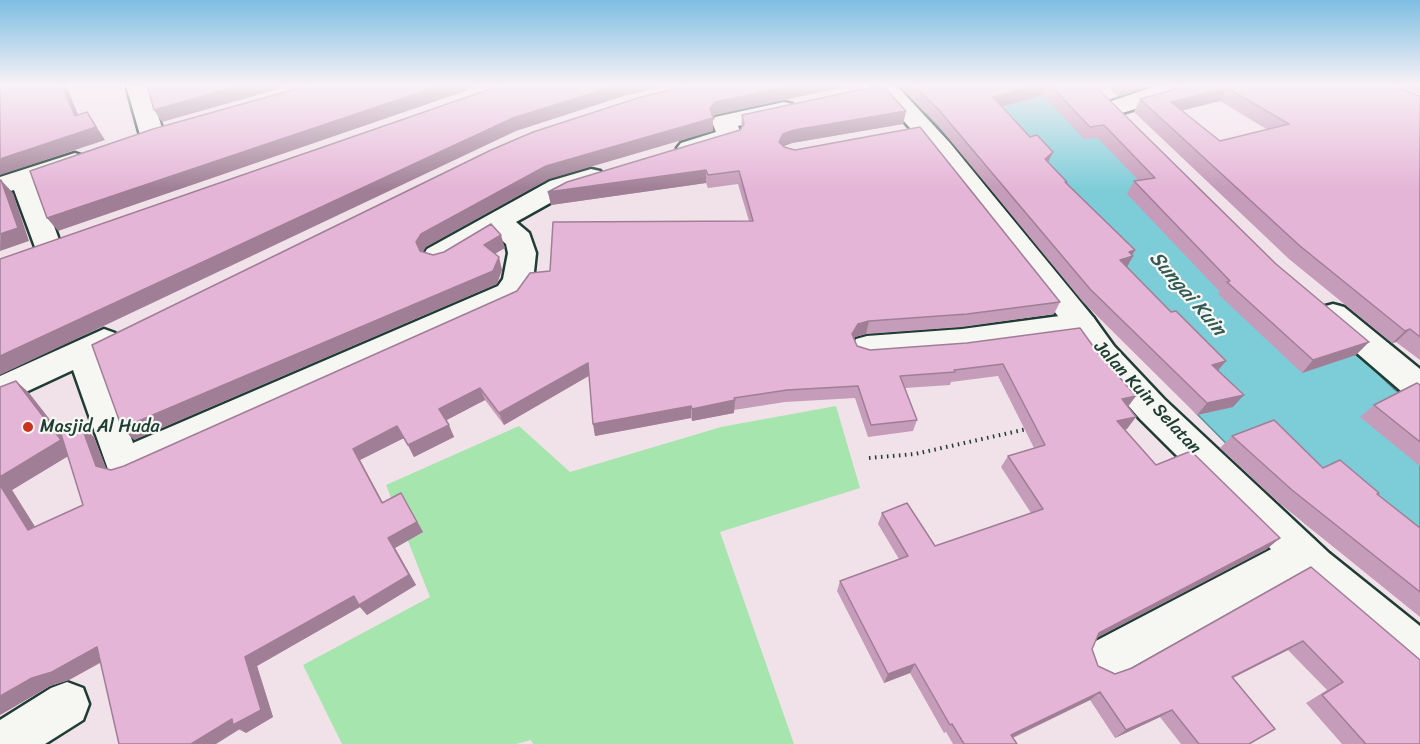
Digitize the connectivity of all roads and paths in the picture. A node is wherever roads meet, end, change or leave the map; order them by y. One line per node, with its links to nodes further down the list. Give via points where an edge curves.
1 (148, 120): 7 (street)
2 (734, 120): 10 (street, via 724,122 730,136)
3 (914, 120): 5 (street, Jalan Kuin Selatan)
4 (1125, 120): 6 (street)
5 (925, 129): 8 (street); 17 (street, Jalan Kuin Selatan)
6 (1139, 133)
7 (153, 135)
8 (892, 135)
9 (98, 153): 12 (street)
10 (662, 156)
11 (616, 170): 13 (street, via 559,187)
12 (11, 182): 14 (street)
13 (496, 220): 15 (street); 20 (street, via 519,240 522,253 518,281 509,294 123,464)
14 (48, 248)
15 (437, 256)
16 (1314, 299): 21 (street)
17 (1082, 325): 19 (street, via 962,341); 25 (street, Jalan Kuin Selatan, via 1103,355 1152,409)
18 (123, 332): 20 (street)
19 (867, 348)
20 (84, 351): 22 (street)
21 (1418, 384)
22 (0, 391)
23 (1032, 428): 24 (path, via 915,454)
24 (869, 458)
25 (1300, 552): 26 (street, Jalan Kuin Selatan); 27 (street)
26 (1420, 653)
27 (1105, 659)
28 (67, 704): 29 (street)
29 (3, 744)

